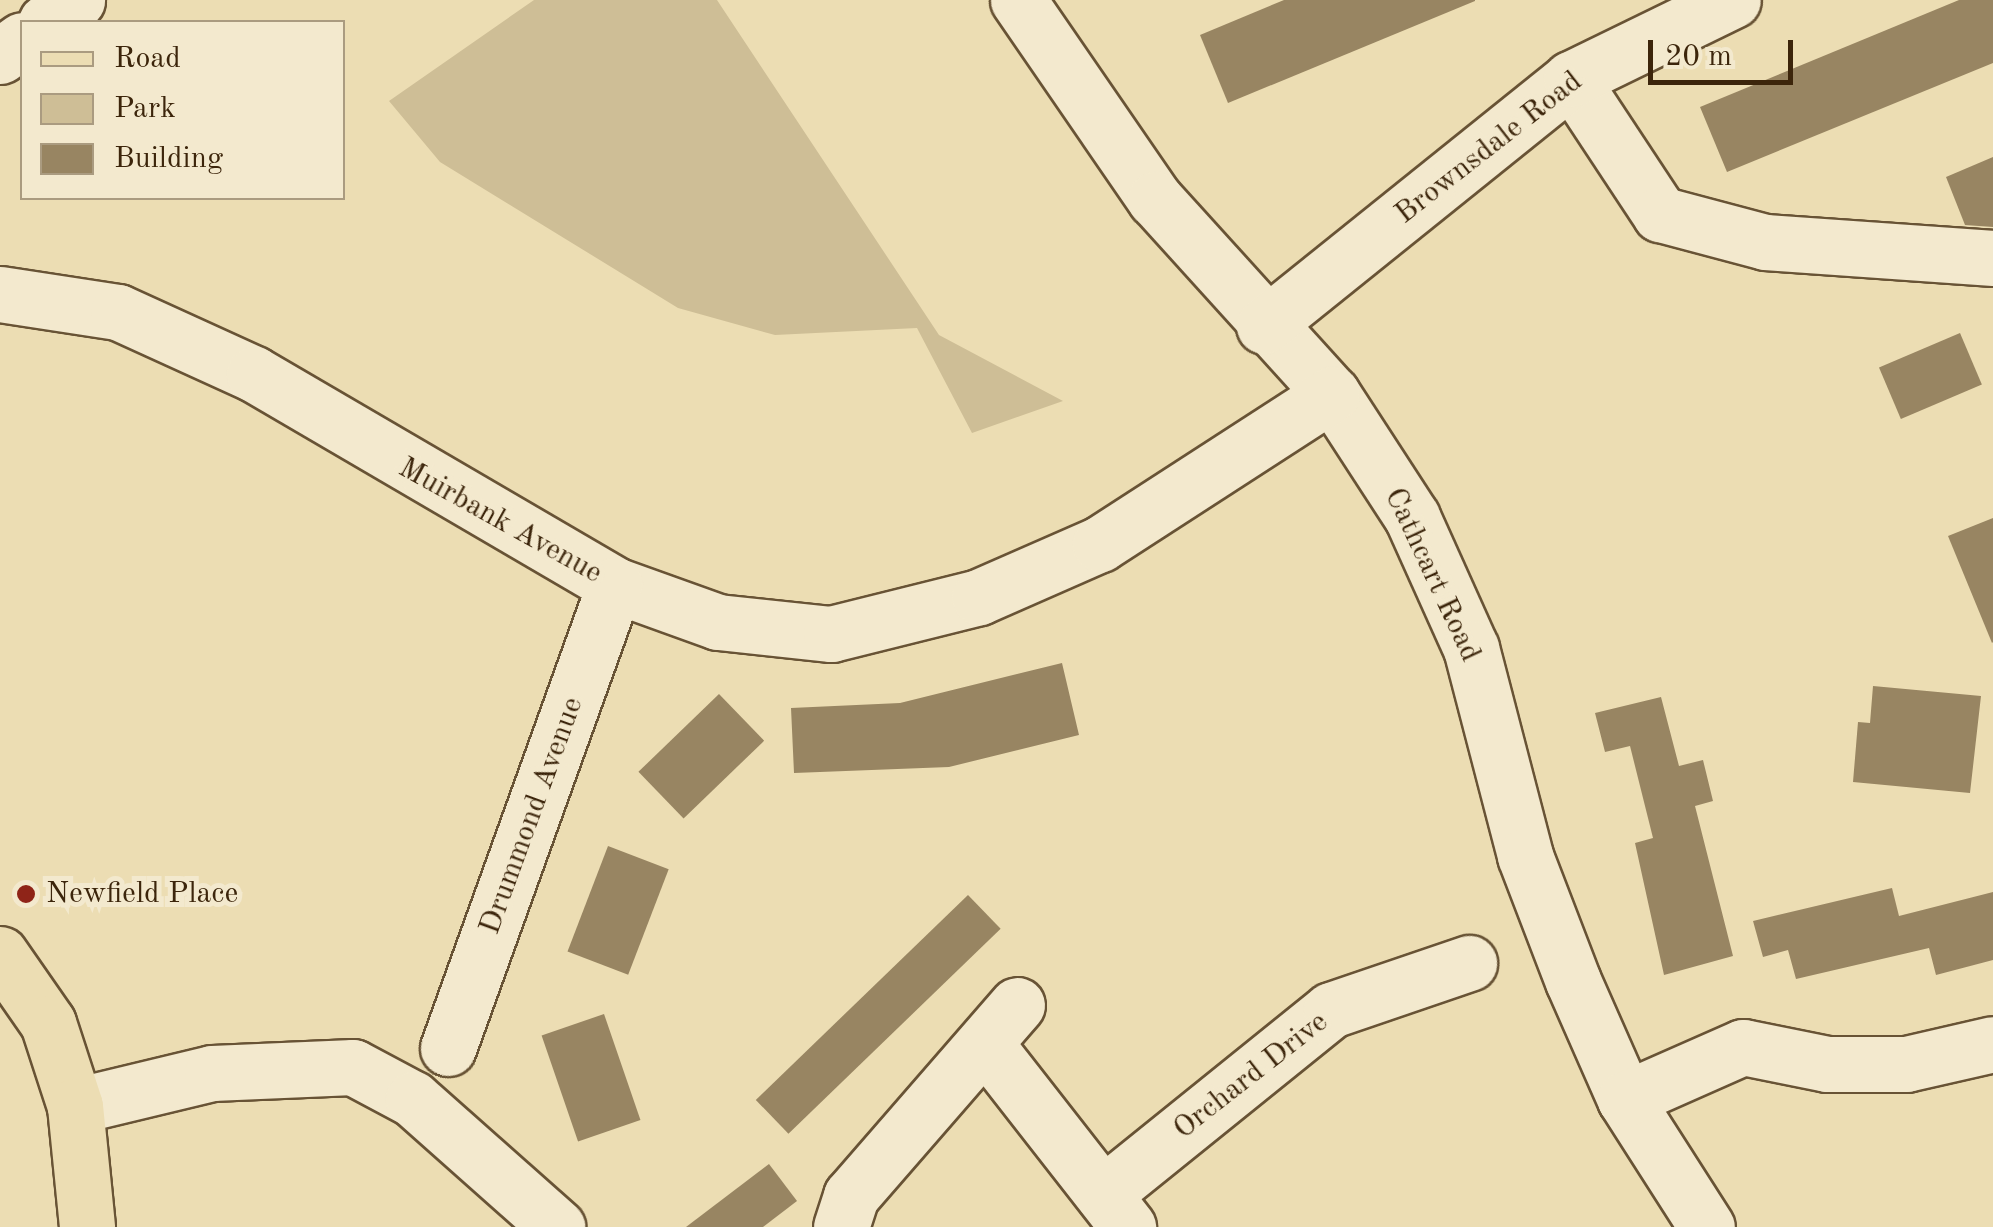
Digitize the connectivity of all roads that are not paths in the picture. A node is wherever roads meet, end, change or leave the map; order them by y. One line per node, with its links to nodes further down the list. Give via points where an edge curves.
1 (78, 0): 4 (street)
2 (1018, 0): 8 (street, Cathcart Road, via 1155,200)
3 (1733, 0): 5 (street, Brownsdale Road)
4 (49, 20)
5 (1571, 79): 6 (street, via 1660,214 1764,242); 8 (street, Brownsdale Road)
6 (1993, 258)
7 (0, 294): 10 (street, Muirbank Avenue, via 118,312 254,374)
8 (1264, 326): 9 (street, Cathcart Road)
9 (1332, 394): 10 (street, Muirbank Avenue, via 1100,544 979,597 831,634 718,622); 15 (street, Cathcart Road, via 1412,517 1471,648 1525,856)
10 (616, 585): 14 (street, Drummond Avenue)
11 (0, 954): 16 (main road, via 48,1022)
12 (1469, 963): 17 (street, Orchard Drive, via 1332,1010)
13 (1993, 1044): 15 (street, via 1906,1064 1827,1064 1744,1046)
14 (448, 1048)
15 (1625, 1100): 21 (street, Cathcart Road)
16 (75, 1106): 18 (main road); 19 (street, via 212,1073 353,1067 413,1098)
17 (1116, 1210): 20 (street, via 1002,1025 851,1196)
18 (87, 1227)
19 (557, 1227)
20 (841, 1227)
21 (1707, 1227)

